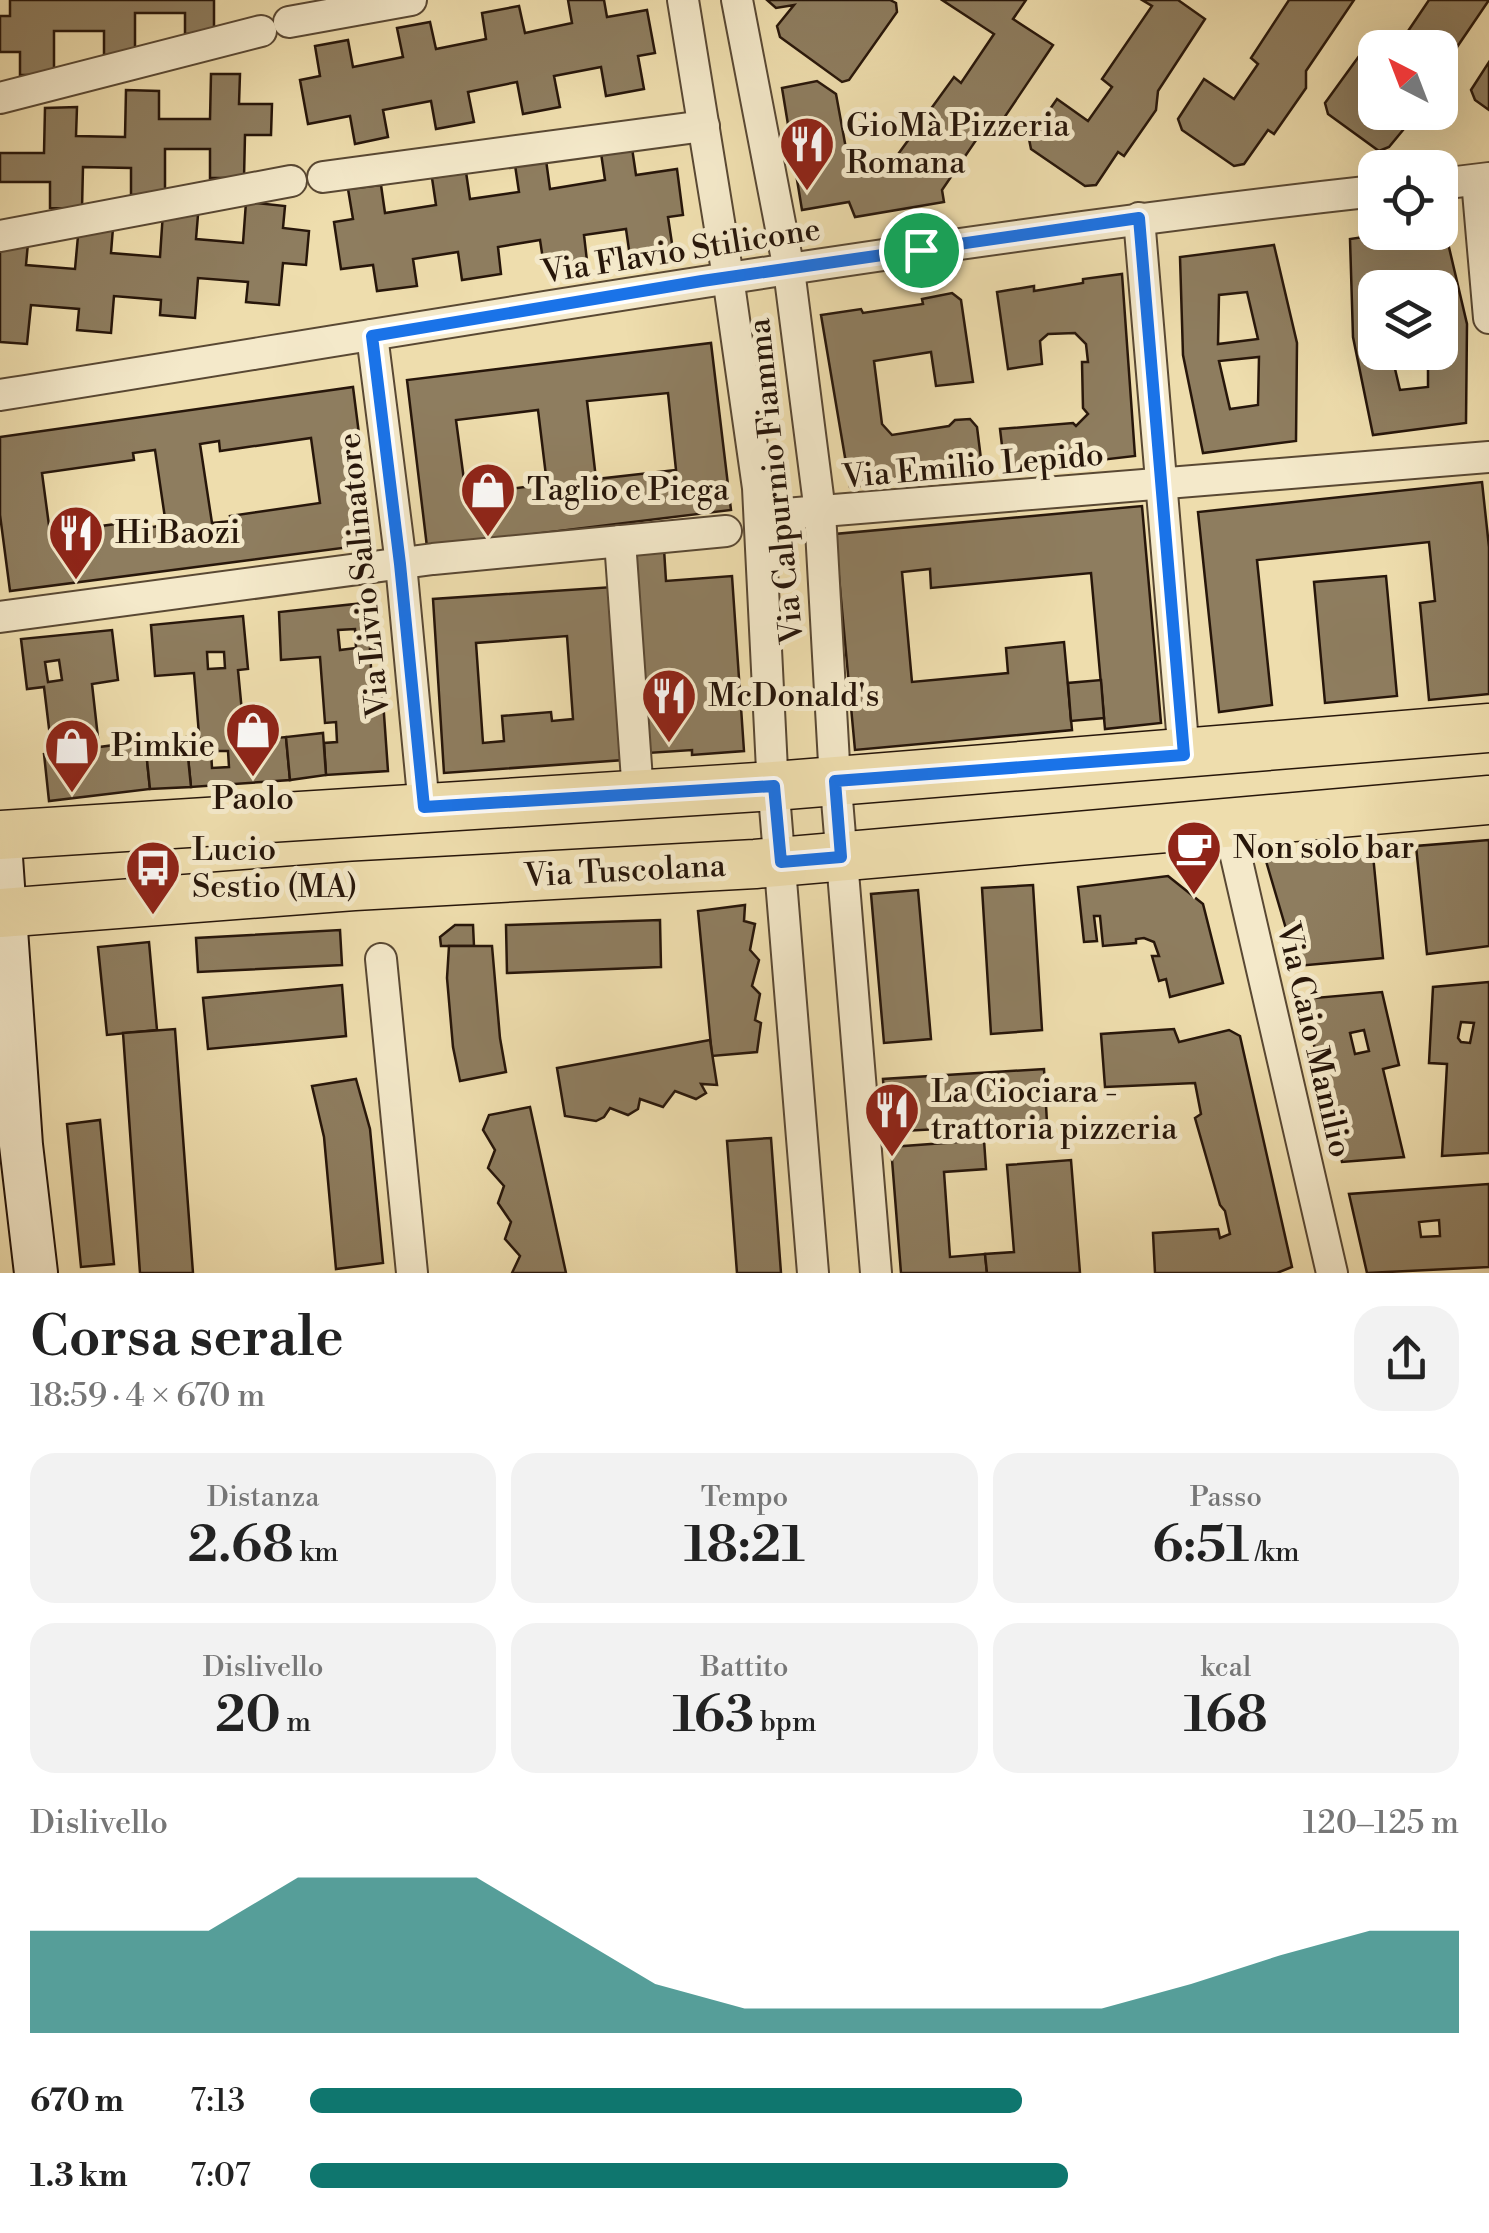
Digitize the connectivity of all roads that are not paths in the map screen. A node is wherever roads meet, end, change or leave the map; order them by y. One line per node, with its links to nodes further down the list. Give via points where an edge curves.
1 (412, 0): 4 (street, via 275,26)
2 (682, 0): 5 (street, Via Calpurnio Fiamma)
3 (737, 0): 13 (street, Via Calpurnio Fiamma)
4 (0, 98)
5 (704, 126): 6 (street); 14 (street, Via Calpurnio Fiamma)
6 (323, 177)
7 (1483, 179): 9 (street); 15 (street)
8 (291, 182): 12 (street)
9 (1458, 182)
10 (1358, 193): 11 (street, Via Flavio Stilicone)
11 (1139, 218): 13 (street, Via Flavio Stilicone); 19 (street)
12 (0, 236)
13 (789, 270): 14 (street, Via Flavio Stilicone); 20 (street, Via Calpurnio Fiamma)
14 (715, 279): 16 (street, Via Flavio Stilicone); 21 (street, Via Calpurnio Fiamma)
15 (1489, 318)
16 (372, 336): 17 (street, Via Flavio Stilicone); 24 (street, Via Livio Salinatore)
17 (0, 395)
18 (1489, 458): 19 (street, Via Emilio Lepido)
19 (1160, 485): 20 (street, Via Emilio Lepido); 27 (street)
20 (820, 512): 21 (street, Via Emilio Lepido); 28 (street, Via Calpurnio Fiamma)
21 (760, 516): 29 (street, Via Calpurnio Fiamma)
22 (726, 531): 23 (street)
23 (620, 541): 24 (street); 30 (street)
24 (400, 564): 25 (street); 32 (street, Via Livio Salinatore)
25 (0, 617)
26 (1489, 728): 27 (main road)
27 (1184, 755): 28 (main road)
28 (835, 781): 29 (main road); 36 (street, Via Calpurnio Fiamma)
29 (774, 786): 30 (main road); 37 (street, Via Calpurnio Fiamma)
30 (638, 794): 32 (main road)
31 (1489, 800): 33 (main road, Via Tuscolana)
32 (424, 807): 34 (main road)
33 (1228, 822): 36 (main road, Via Tuscolana); 44 (street, Via Caio Manilio)
34 (0, 836)
35 (0, 844): 38 (main road)
36 (841, 857): 37 (main road, Via Tuscolana); 43 (street, Via Calpurnio Fiamma)
37 (781, 862): 38 (main road, Via Tuscolana); 42 (street, Via Calpurnio Fiamma)
38 (3, 913): 40 (main road)
39 (382, 959): 41 (street)
40 (36, 1273)
41 (412, 1273)
42 (813, 1273)
43 (876, 1273)
44 (1332, 1273)

